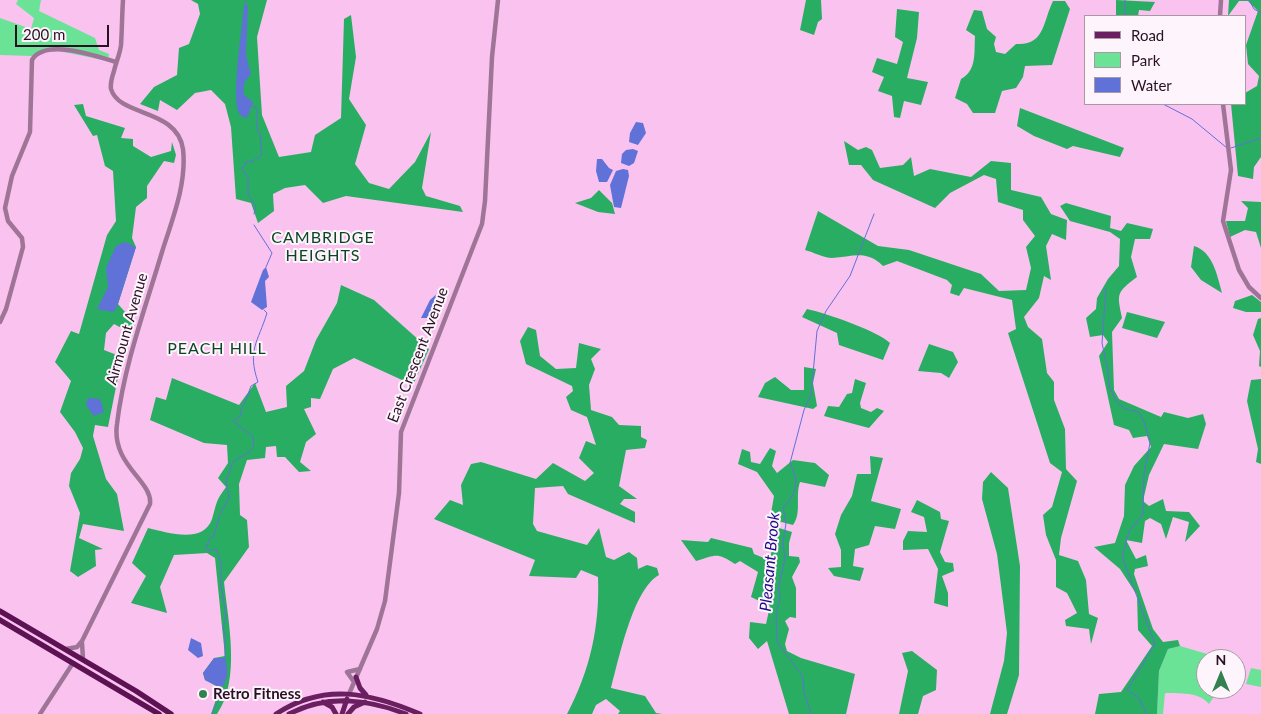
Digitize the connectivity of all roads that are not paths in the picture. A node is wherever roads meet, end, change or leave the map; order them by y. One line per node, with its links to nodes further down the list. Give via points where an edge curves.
1 (123, 0): 5 (street, Airmount Avenue)
2 (498, 0): 15 (street, East Crescent Avenue, via 484,216 402,432 399,493 385,601)
3 (1221, 0): 4 (street)
4 (1220, 15)
5 (116, 62): 8 (street, via 84,53 46,50 32,60 30,132 12,176 5,208 8,221 20,234 23,245); 11 (street, Airmount Avenue, via 111,82 113,93 128,105 166,122 174,129 182,144 183,167 176,208 129,364 116,426 122,458 150,493 150,504)
6 (1224, 105): 7 (street, via 1231,174 1223,221 1239,270 1249,287)
7 (1261, 298)
8 (0, 322)
9 (0, 611): 12 (highway)
10 (0, 620): 14 (highway)
11 (82, 641): 12 (street, via 75,648); 13 (street)
12 (63, 649): 13 (highway)
13 (84, 661): 24 (highway)
14 (73, 663): 22 (street); 23 (highway)
15 (360, 669): 16 (street, East Crescent Avenue); 16 (street, via 347,672)
16 (355, 679): 17 (street, East Crescent Avenue); 18 (main road)
17 (349, 694): 18 (main road); 19 (main road, East Crescent Avenue); 25 (main road, via 312,698)
18 (366, 695): 31 (main road)
19 (347, 700): 20 (main road); 21 (main road); 28 (main road, East Crescent Avenue)
20 (322, 702): 26 (main road); 27 (main road, via 332,707)
21 (369, 702): 29 (main road, via 356,706); 30 (main road)
22 (40, 714)
23 (159, 714)
24 (171, 714)
25 (276, 714)
26 (289, 714)
27 (336, 714)
28 (342, 714)
29 (348, 714)
30 (406, 714)
31 (420, 714)

